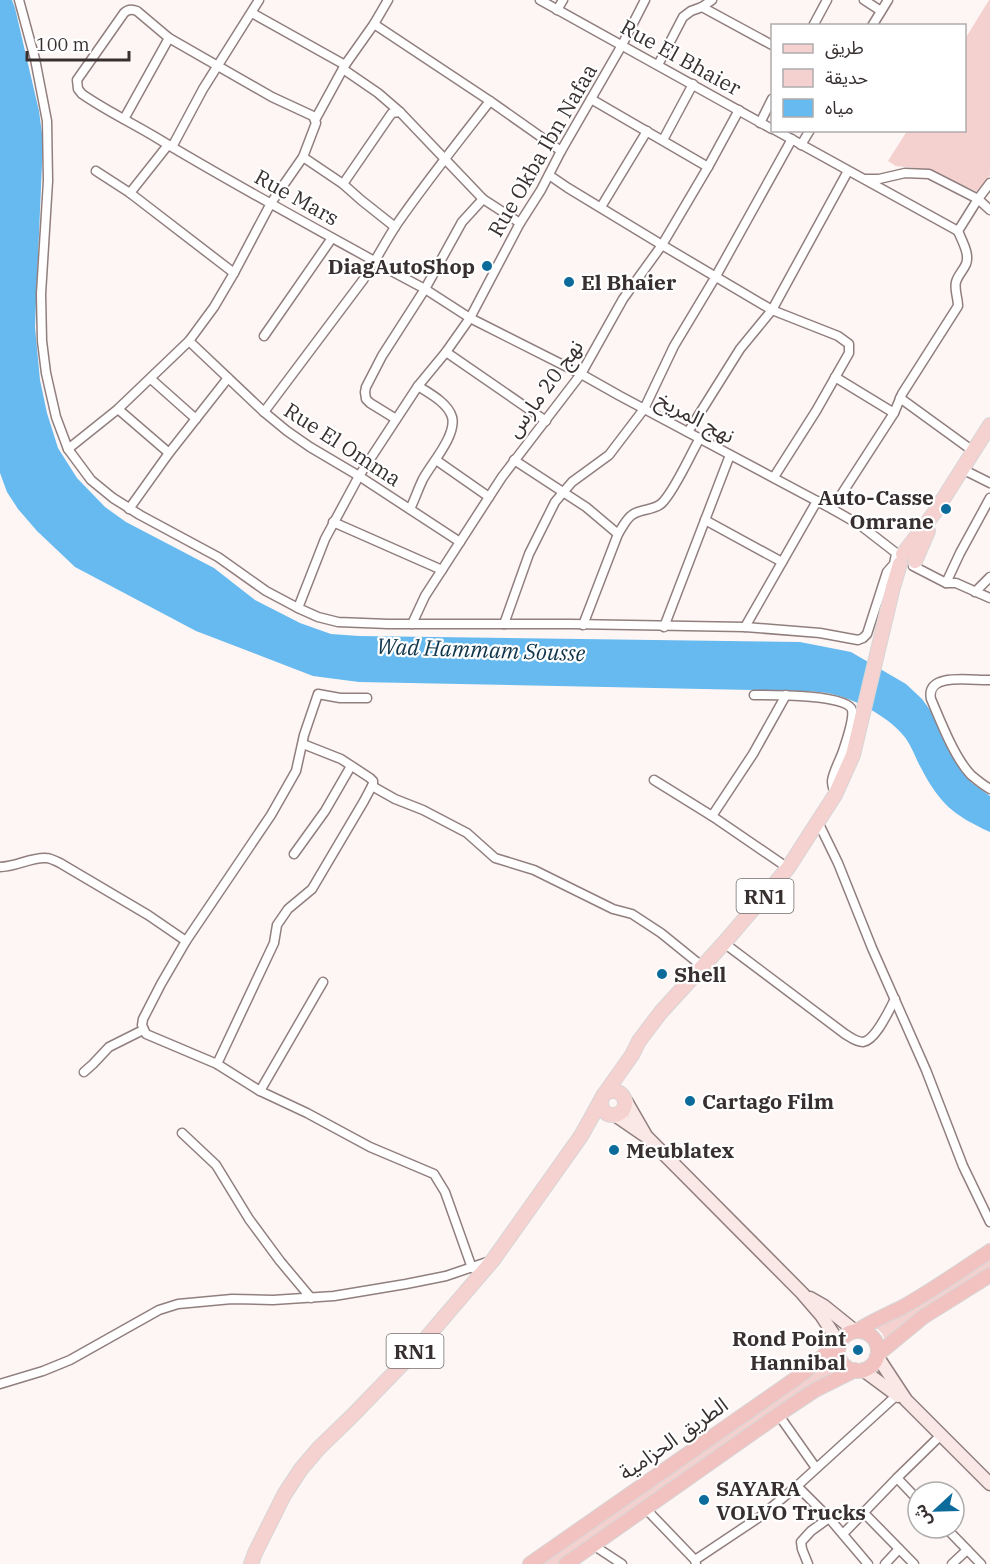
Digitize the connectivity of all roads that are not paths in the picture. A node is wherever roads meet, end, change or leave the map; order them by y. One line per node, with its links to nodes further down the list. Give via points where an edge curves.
1 (20, 0): 87 (street, via 47,121 42,341 56,417)
2 (260, 0): 14 (street)
3 (388, 0): 15 (street)
4 (540, 0): 12 (street, Rue El Bhaier)
5 (562, 0): 12 (street)
6 (645, 0): 20 (street, Rue Okba Ibn Nafaa)
7 (712, 0): 11 (street)
8 (827, 0): 16 (street)
9 (864, 0): 13 (street)
10 (888, 0): 13 (street)
11 (702, 7): 19 (street); 21 (street, via 683,17)
12 (557, 10): 20 (street, Rue El Bhaier)
13 (881, 10): 17 (street)
14 (252, 13): 22 (street); 23 (street)
15 (374, 24): 23 (street); 26 (street)
16 (814, 24)
17 (873, 24)
18 (169, 38): 22 (street); 30 (street); 30 (street, Rue Mars, via 130,9 77,80 82,94)
19 (771, 44)
20 (622, 45): 21 (street, Rue El Bhaier); 25 (street, Rue Okba Ibn Nafaa)
21 (658, 65): 24 (street, Rue El Bhaier)
22 (218, 66): 31 (street); 40 (street)
23 (344, 67): 29 (street); 31 (street)
24 (693, 84): 28 (street, Rue El Bhaier); 37 (street)
25 (591, 99): 34 (street); 41 (street, Rue Okba Ibn Nafaa)
26 (490, 101): 41 (street); 43 (street)
27 (771, 101): 32 (street)
28 (740, 110): 32 (street, Rue El Bhaier); 44 (street, نهج 20 مارس)
29 (400, 112): 43 (street); 50 (street, via 392,113)
30 (124, 119): 40 (street, Rue Mars)
31 (315, 120): 42 (street)
32 (760, 123): 33 (street, Rue El Bhaier)
33 (771, 128)
34 (647, 131): 37 (street); 55 (street)
35 (778, 132): 38 (street, Rue El Bhaier)
36 (809, 132): 39 (street)
37 (663, 140): 44 (street)
38 (792, 140): 39 (street, Rue El Bhaier); 64 (street)
39 (801, 145): 46 (street, Rue El Bhaier)
40 (170, 146): 51 (street); 54 (street, Rue Mars)
41 (561, 150): 47 (street, Rue Okba Ibn Nafaa)
42 (303, 156): 50 (street); 54 (street)
43 (445, 158): 52 (street); 58 (street)
44 (708, 167): 61 (street, نهج 20 مارس)
45 (96, 171): 51 (street)
46 (848, 171): 48 (street, Rue El Bhaier); 66 (street)
47 (549, 175): 55 (street); 57 (street, Rue Okba Ibn Nafaa)
48 (863, 178): 53 (street, via 929,174); 59 (street, Rue El Bhaier)
49 (990, 183): 53 (street)
50 (343, 184): 58 (street)
51 (130, 193): 63 (street)
52 (483, 199): 57 (street); 65 (street, via 462,222)
53 (978, 199): 56 (street); 59 (street)
54 (271, 203): 60 (street, Rue Mars); 63 (street)
55 (601, 207): 61 (street)
56 (990, 210)
57 (520, 223): 67 (street, Rue Okba Ibn Nafaa)
58 (395, 227): 62 (street)
59 (958, 231): 76 (street, via 966,264 956,279 958,306)
60 (332, 238): 62 (street, Rue Mars); 68 (street)
61 (662, 245): 64 (street); 71 (street, نهج 20 مارس, via 623,299)
62 (376, 261): 65 (street, Rue Mars); 79 (street)
63 (234, 273): 69 (street)
64 (716, 276): 66 (street); 78 (street, via 674,346)
65 (424, 289): 67 (street, Rue Mars); 82 (street, via 364,392 370,404)
66 (772, 310): 72 (street, via 849,344 849,353); 85 (street, via 740,349)
67 (470, 318): 70 (street, Rue Okba Ibn Nafaa); 71 (street, نهج المريخ)
68 (264, 336)
69 (189, 341): 73 (street, Rue El Omma); 74 (street)
70 (446, 352): 75 (street, Rue Okba Ibn Nafaa); 83 (street)
71 (581, 374): 78 (street, نهج المريخ); 83 (street, نهج 20 مارس)
72 (835, 377): 80 (street); 95 (street)
73 (228, 378): 79 (street, Rue El Omma); 81 (street)
74 (151, 379): 77 (street); 81 (street)
75 (418, 386): 82 (street, Rue Okba Ibn Nafaa); 91 (street, via 438,399 452,415 450,433)
76 (900, 398): 80 (street); 88 (street)
77 (118, 409): 87 (street); 89 (street)
78 (644, 409): 85 (street, نهج المريخ); 97 (street, via 609,455)
79 (264, 412): 94 (street, Rue El Omma, via 310,447)
80 (894, 414): 103 (street)
81 (196, 419): 89 (street)
82 (396, 419): 94 (street, Rue Okba Ibn Nafaa)
83 (546, 421): 92 (street, نهج 20 مارس)
84 (990, 425): 88 (main road, RN1)
85 (688, 432): 86 (street, نهج المريخ)
86 (700, 438): 90 (street, نهج المريخ); 106 (street, via 662,503 630,516)
87 (68, 448): 101 (street, via 91,480)
88 (973, 451): 93 (main road, RN1)
89 (170, 453): 101 (street)
90 (730, 455): 95 (street, نهج المريخ); 104 (street)
91 (436, 460): 98 (street); 102 (street)
92 (514, 460): 97 (street); 98 (street, نهج 20 مارس)
93 (962, 469): 96 (street); 108 (main road, RN1)
94 (359, 476): 102 (street, Rue El Omma); 105 (street, Rue Okba Ibn Nafaa)
95 (774, 477): 100 (street, نهج المريخ)
96 (990, 483)
97 (564, 491): 106 (street); 117 (street, via 529,554)
98 (489, 497): 107 (street, نهج 20 مارس)
99 (990, 498): 112 (street)
100 (817, 501): 103 (street, نهج المريخ); 109 (street)
101 (129, 508): 115 (street, via 218,557)
102 (410, 509): 107 (street, Rue El Omma)
103 (832, 509): 108 (street, نهج المريخ)
104 (705, 520): 109 (street); 119 (street)
105 (333, 522): 110 (street); 115 (street, Rue Okba Ibn Nafaa)
106 (618, 534): 118 (street)
107 (460, 542): 110 (street, نهج 20 مارس)
108 (905, 560): 112 (street, نهج المريخ); 120 (street, via 887,572 863,638); 130 (main road, RN1, via 888,605 854,754)
109 (782, 562): 120 (street)
110 (442, 570): 116 (street, نهج 20 مارس)
111 (990, 578): 113 (street)
112 (946, 583): 113 (street, نهج المريخ)
113 (975, 592): 114 (street, نهج المريخ)
114 (990, 598)
115 (298, 608): 116 (street, via 338,622)
116 (412, 624): 117 (street)
117 (504, 624): 118 (street)
118 (583, 625): 119 (street)
119 (664, 627): 120 (street)
120 (745, 627)
121 (990, 680): 129 (street, via 944,681 934,686 930,694 960,759 972,776)
122 (754, 695): 123 (street)
123 (786, 695): 130 (street, via 829,700 851,708 851,723 832,780); 131 (street)
124 (367, 698): 125 (street, via 318,694)
125 (303, 744): 126 (street); 136 (street, via 296,771 271,815)
126 (351, 766): 128 (street, via 372,779); 133 (street, via 325,812)
127 (654, 780): 131 (street)
128 (372, 786): 138 (street, via 467,833 495,858 534,870 632,914); 143 (street, via 312,889 288,909 277,925 274,943)
129 (990, 789)
130 (835, 795): 132 (main road, RN1)
131 (712, 816): 135 (street)
132 (818, 822): 135 (main road, RN1); 140 (street)
133 (294, 854)
134 (0, 867): 136 (street, via 47,858 60,863)
135 (788, 868): 137 (main road, RN1)
136 (186, 941): 141 (street, via 143,1019)
137 (724, 943): 138 (main road, RN1); 140 (street, via 857,1041 868,1040 875,1033)
138 (703, 967): 142 (main road, RN1, via 661,1011)
139 (323, 982): 145 (street)
140 (895, 999): 152 (street)
141 (143, 1030): 143 (street); 144 (street, via 109,1047)
142 (632, 1055): 146 (main road, RN1); 147 (main road, RN1)
143 (217, 1064): 145 (street)
144 (84, 1072)
145 (260, 1091): 155 (street, via 370,1147 434,1174 445,1192)
146 (602, 1098): 147 (main road, via 612,1091 621,1093); 148 (main road, via 606,1113); 150 (main road, RN1)
147 (625, 1099): 148 (main road, RN1, via 624,1109); 151 (main road)
148 (615, 1115): 150 (main road, RN1); 151 (main road)
149 (182, 1133): 158 (street, via 216,1165 249,1219)
150 (581, 1136): 154 (main road, RN1)
151 (647, 1137): 157 (main road)
152 (990, 1222)
153 (990, 1251): 159 (highway, الطريق الحزامية, via 928,1292)
154 (493, 1260): 155 (street); 181 (main road, RN1, via 416,1350 301,1469)
155 (472, 1268): 158 (street, via 406,1284)
156 (990, 1275): 161 (highway, الطريق الحزامية, via 923,1317)
157 (802, 1293): 159 (main road); 160 (main road)
158 (311, 1298): 163 (street, via 178,1304 159,1310 70,1360)
159 (856, 1331): 160 (highway, الطريق الحزامية, via 844,1337); 161 (highway, via 872,1336 878,1346)
160 (840, 1345): 162 (highway, via 843,1362); 182 (highway, الطريق الحزامية)
161 (877, 1355): 162 (highway, الطريق الحزامية, via 872,1365); 164 (main road)
162 (859, 1370): 164 (main road); 165 (highway, الطريق الحزامية, via 814,1390)
163 (0, 1384)
164 (901, 1397): 166 (main road); 167 (street)
165 (778, 1414): 167 (street); 172 (highway, الطريق الحزامية)
166 (941, 1435): 168 (street); 169 (main road)
167 (816, 1468): 170 (street)
168 (897, 1478): 171 (street); 173 (street)
169 (990, 1484)
170 (797, 1486): 174 (street); 180 (street)
171 (906, 1487)
172 (645, 1508): 177 (highway, الطريق الحزامية); 180 (street)
173 (864, 1513): 175 (street); 178 (street)
174 (829, 1518): 175 (street); 185 (street, via 801,1542)
175 (843, 1534): 186 (street)
176 (957, 1540): 179 (street)
177 (593, 1545): 183 (highway, الطريق الحزامية); 184 (street)
178 (899, 1549): 187 (street); 188 (street)
179 (967, 1550): 189 (street); 190 (street)
180 (695, 1562)
181 (251, 1564)
182 (530, 1564)
183 (566, 1564)
184 (622, 1564)
185 (808, 1564)
186 (868, 1564)
187 (885, 1564)
188 (914, 1564)
189 (952, 1564)
190 (981, 1564)

